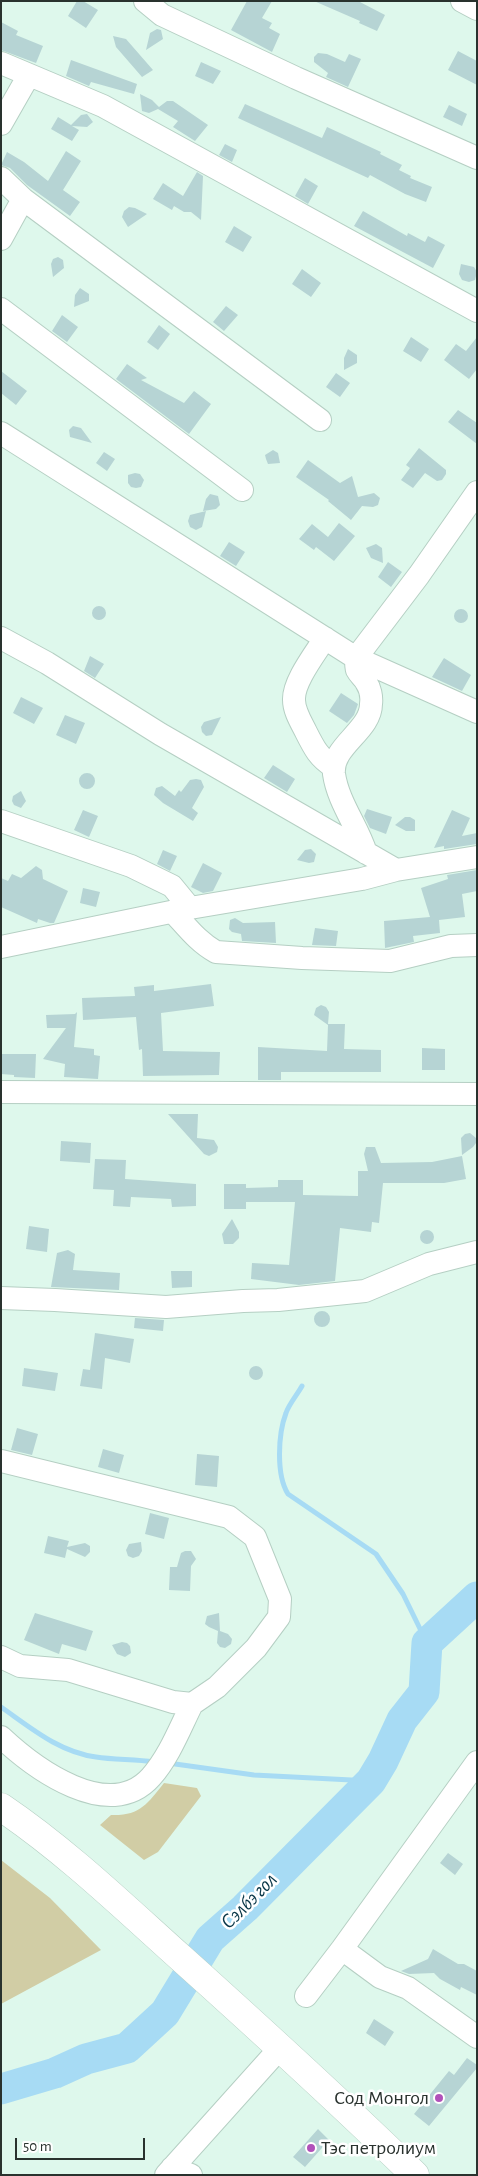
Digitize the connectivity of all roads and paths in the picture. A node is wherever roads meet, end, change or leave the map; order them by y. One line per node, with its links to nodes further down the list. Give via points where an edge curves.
1 (146, 1): 7 (street, via 162,15)
2 (462, 1): 3 (street)
3 (477, 9)
4 (1, 64): 5 (street)
5 (29, 75): 6 (street); 12 (street, via 103,106)
6 (1, 124)
7 (477, 158)
8 (1, 178): 9 (street)
9 (23, 199): 10 (street); 13 (street)
10 (1, 240)
11 (1, 309): 15 (street)
12 (477, 311)
13 (320, 420)
14 (1, 433): 18 (street)
15 (242, 490)
16 (477, 492): 19 (street, via 419,576)
17 (1, 638): 23 (street)
18 (325, 638): 19 (street); 21 (street, via 302,675 294,699 296,711 315,750)
19 (356, 658): 20 (street); 21 (street, via 357,670 367,683 371,705 369,714 338,756)
20 (477, 712)
21 (334, 767): 23 (street, via 341,796)
22 (1, 821): 26 (street, via 131,866 172,886)
23 (366, 853): 25 (street)
24 (477, 857): 25 (street)
25 (396, 870): 26 (street, via 362,879)
26 (182, 910): 27 (street, via 195,937 216,952 390,961 452,946); 28 (street)
27 (477, 945)
28 (1, 947)
29 (1, 1092): 30 (street)
30 (477, 1094)
31 (477, 1252): 32 (street, via 429,1264 365,1291 288,1299 166,1307)
32 (1, 1298)
33 (1, 1461): 35 (street, via 229,1517 255,1537 280,1598 279,1617 256,1648 217,1687)
34 (1, 1657): 35 (street, via 20,1666 68,1670 164,1699)
35 (192, 1704): 36 (street, via 151,1777 127,1792 110,1796 73,1786 51,1775)
36 (1, 1737)
37 (477, 1762): 39 (street)
38 (1, 1807): 42 (main road, via 118,1901)
39 (342, 1949): 40 (street); 41 (street, via 380,1977 408,1988)
40 (306, 1996)
41 (477, 2037)
42 (272, 2040): 43 (street); 44 (main road)
43 (176, 2172)
44 (415, 2175)

